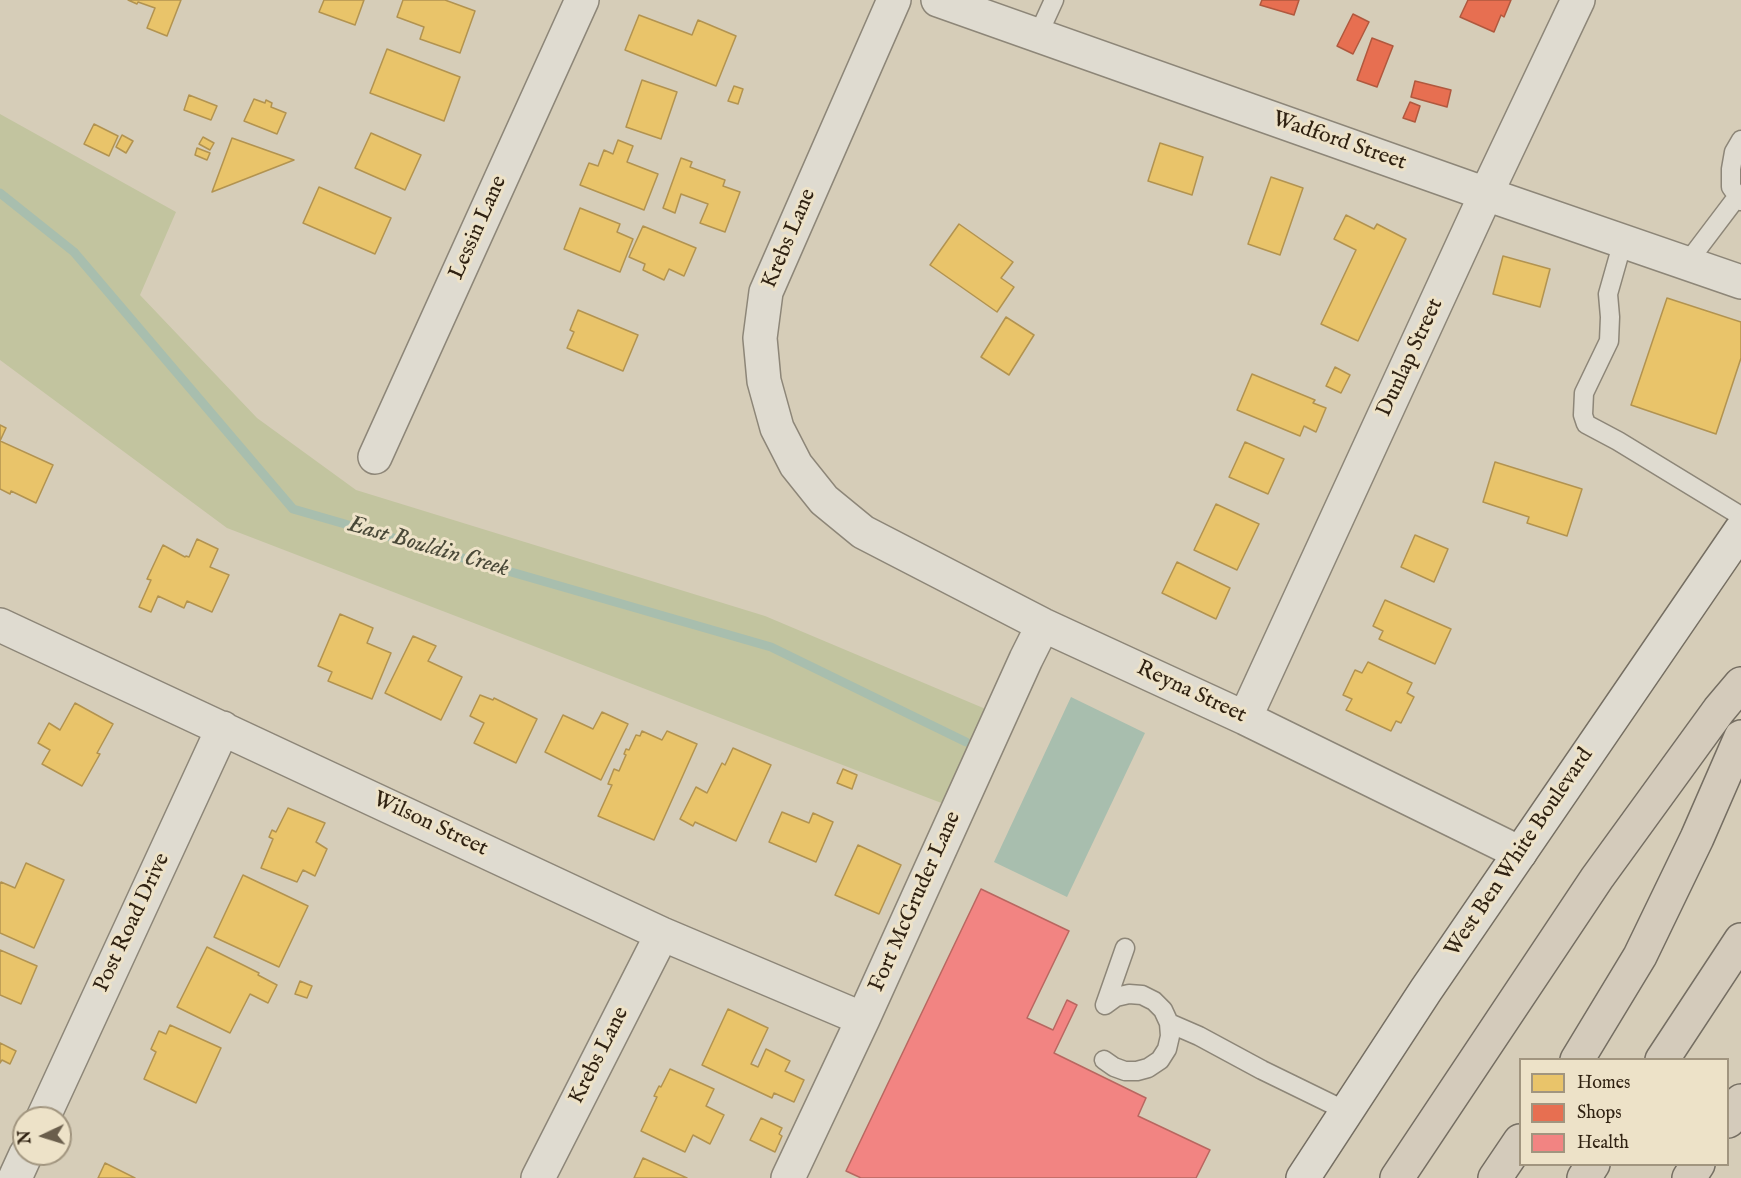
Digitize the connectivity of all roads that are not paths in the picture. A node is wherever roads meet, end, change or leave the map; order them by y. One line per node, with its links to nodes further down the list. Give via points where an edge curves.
1 (582, 0): 13 (street, Lessin Lane)
2 (894, 0): 16 (street, Krebs Lane, via 766,292 760,338 764,381 777,428 796,465 824,500)
3 (938, 0): 6 (street, Wadford Street)
4 (1054, 0): 6 (lane)
5 (1578, 0): 8 (street, Dunlap Street)
6 (1038, 35): 8 (street, Wadford Street)
7 (1741, 140): 9 (lane, via 1731,169 1731,187)
8 (1486, 194): 10 (street, Wadford Street); 20 (street, Dunlap Street)
9 (1739, 199): 11 (lane)
10 (1623, 241): 11 (street, Wadford Street); 14 (lane, via 1608,294 1609,341 1584,393 1586,424)
11 (1688, 263): 12 (street, Wadford Street)
12 (1741, 282)
13 (375, 457)
14 (1741, 516)
15 (1741, 530): 23 (street, West Ben White Boulevard)
16 (863, 532): 18 (street, Reyna Street)
17 (0, 625): 21 (street, Wilson Street)
18 (1043, 625): 20 (street, Reyna Street); 27 (street, Fort McGruder Lane)
19 (1741, 684): 40 (highway, via 1597,878)
20 (1245, 718): 23 (street, Reyna Street)
21 (223, 728): 24 (street, Wilson Street); 33 (street, Post Road Drive)
22 (1741, 736): 29 (highway, via 1640,956)
23 (1520, 853): 34 (street, West Ben White Boulevard)
24 (662, 934): 27 (street, Wilson Street); 37 (street, Krebs Lane)
25 (1741, 940): 30 (highway)
26 (1125, 948): 28 (lane, via 1105,1005 1116,997 1142,995 1159,1005)
27 (862, 1019): 38 (street, Fort McGruder Lane)
28 (1169, 1023): 31 (lane, via 1167,1049 1148,1068 1125,1071); 34 (lane)
29 (1578, 1058)
30 (1663, 1058)
31 (1104, 1060)
32 (1741, 1101): 35 (highway)
33 (49, 1106)
34 (1346, 1111): 39 (street, West Ben White Boulevard)
35 (1729, 1119)
36 (1519, 1145): 41 (highway)
37 (538, 1178)
38 (788, 1178)
39 (1303, 1178)
40 (1397, 1178)
41 (1495, 1178)

